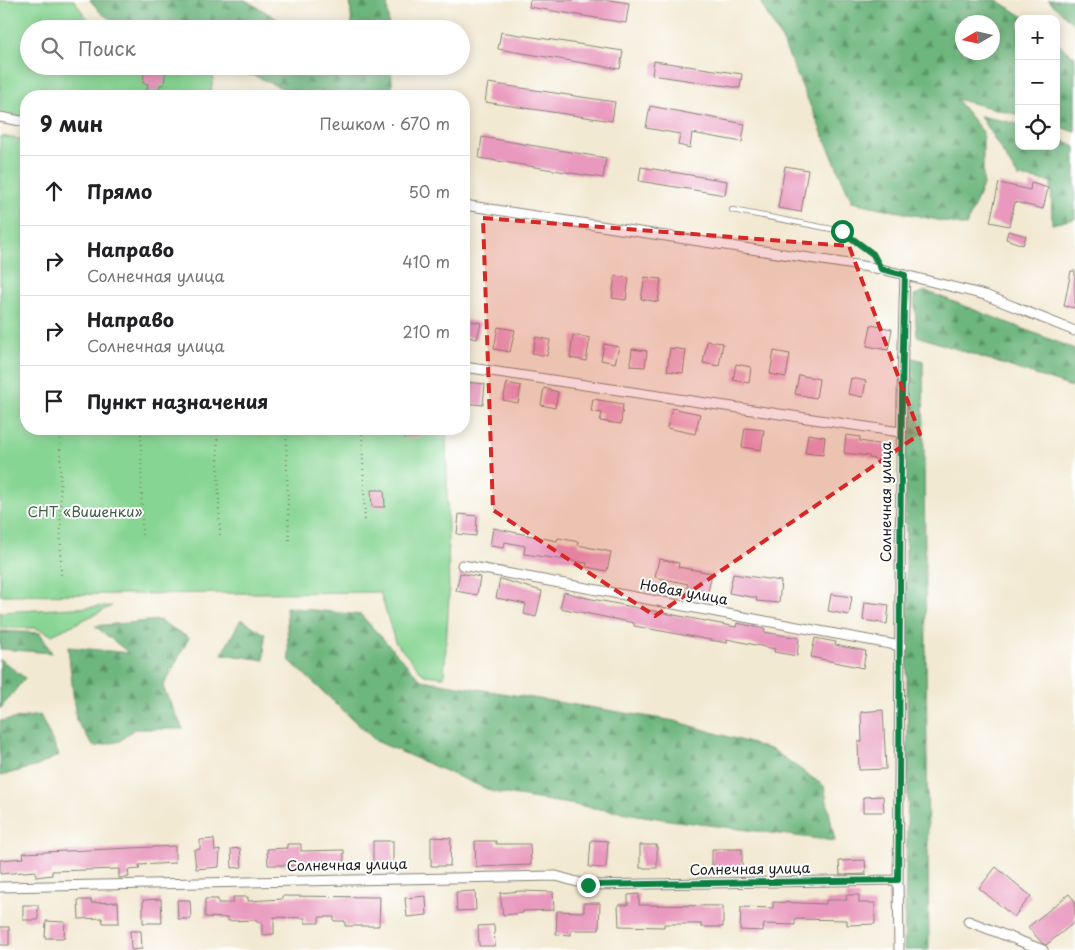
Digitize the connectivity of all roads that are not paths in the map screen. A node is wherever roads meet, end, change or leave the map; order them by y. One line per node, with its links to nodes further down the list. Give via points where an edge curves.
1 (0, 117): 2 (street)
2 (20, 121)
3 (470, 206): 5 (street)
4 (732, 210): 5 (lane, via 842,231 873,254)
5 (881, 269): 6 (street)
6 (905, 275): 7 (street, via 985,295); 9 (street, Солнечная улица)
7 (1075, 331)
8 (470, 368): 9 (street)
9 (900, 432): 11 (street, Солнечная улица)
10 (462, 566): 11 (street, Новая улица)
11 (901, 646): 12 (street, Солнечная улица)
12 (898, 880): 13 (street, Солнечная улица, via 588,885 556,876); 15 (street)
13 (0, 887)
14 (968, 921): 16 (street)
15 (899, 950)
16 (1043, 950)

